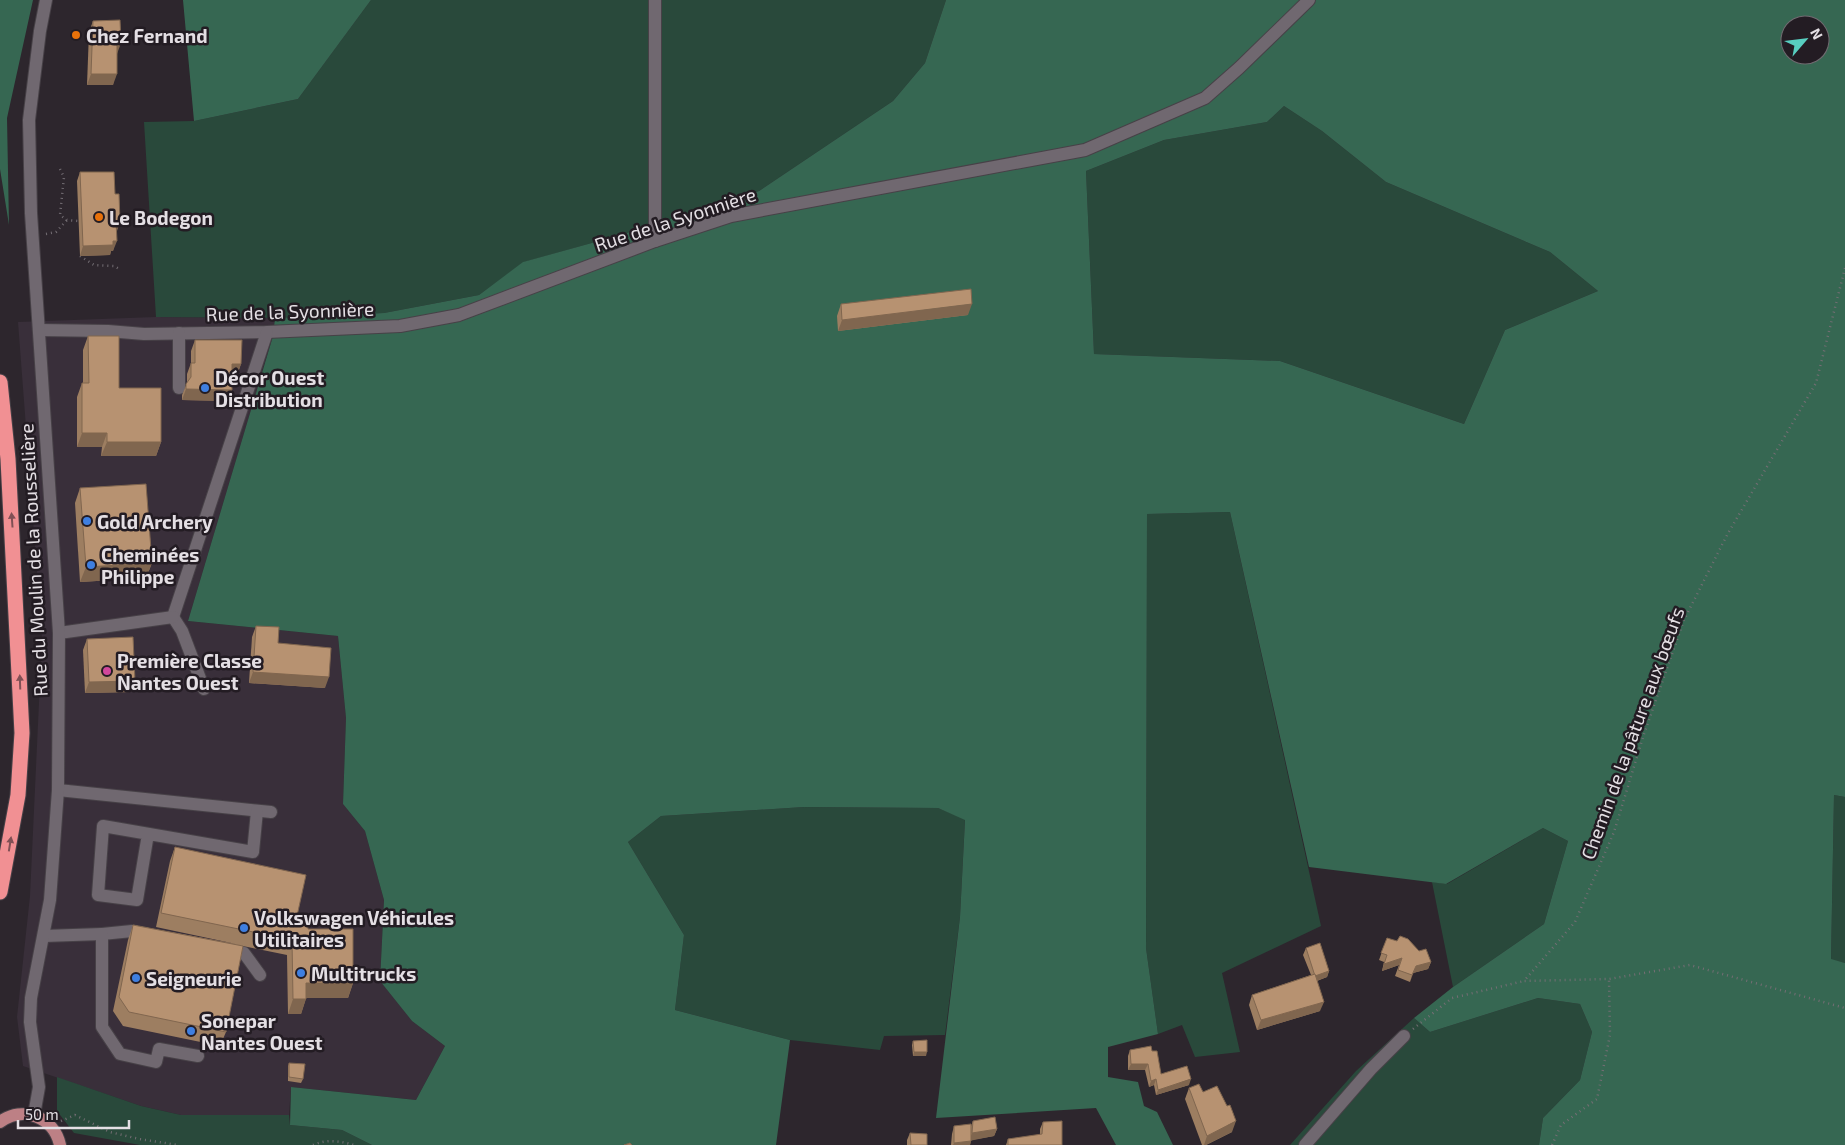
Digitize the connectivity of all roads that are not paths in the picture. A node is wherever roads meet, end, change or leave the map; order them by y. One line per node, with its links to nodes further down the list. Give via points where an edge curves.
1 (46, 0): 5 (street, Rue du Moulin de la Rousselière, via 29,120)
2 (655, 0): 4 (street)
3 (1309, 0): 4 (street, Rue de la Syonnière, via 1205,98 1085,150 731,216)
4 (655, 241): 6 (street, Rue de la Syonnière, via 459,315 400,326)
5 (38, 330): 7 (street, Rue de la Syonnière); 11 (street, Rue du Moulin de la Rousselière)
6 (267, 332): 7 (street, Rue de la Syonnière); 10 (street)
7 (179, 333): 9 (street)
8 (0, 382): 17 (highway, one-way to 8, via 18,795 22,733 8,468)
9 (179, 388)
10 (173, 617): 11 (street); 12 (street, via 182,630)
11 (59, 633): 13 (street, Rue du Moulin de la Rousselière)
12 (204, 689)
13 (58, 790): 14 (street); 19 (street, Rue du Moulin de la Rousselière, via 55,854)
14 (258, 811): 15 (street); 16 (street, via 253,852)
15 (271, 812)
16 (148, 834): 16 (street, via 103,826 98,895 137,900)
17 (0, 892)
18 (102, 934): 19 (street); 20 (street, via 132,931); 24 (street, via 102,1027 120,1054 156,1062 158,1049)
19 (44, 936): 25 (street, Rue du Moulin de la Rousselière, via 31,998 30,1022 39,1087)
20 (160, 937)
21 (216, 948): 22 (street, via 244,954)
22 (260, 975)
23 (1404, 1036): 28 (street)
24 (198, 1056)
25 (34, 1115): 26 (main road, via 14,1115); 27 (main road, via 52,1128)
26 (0, 1122)
27 (60, 1145)
28 (1304, 1145)

